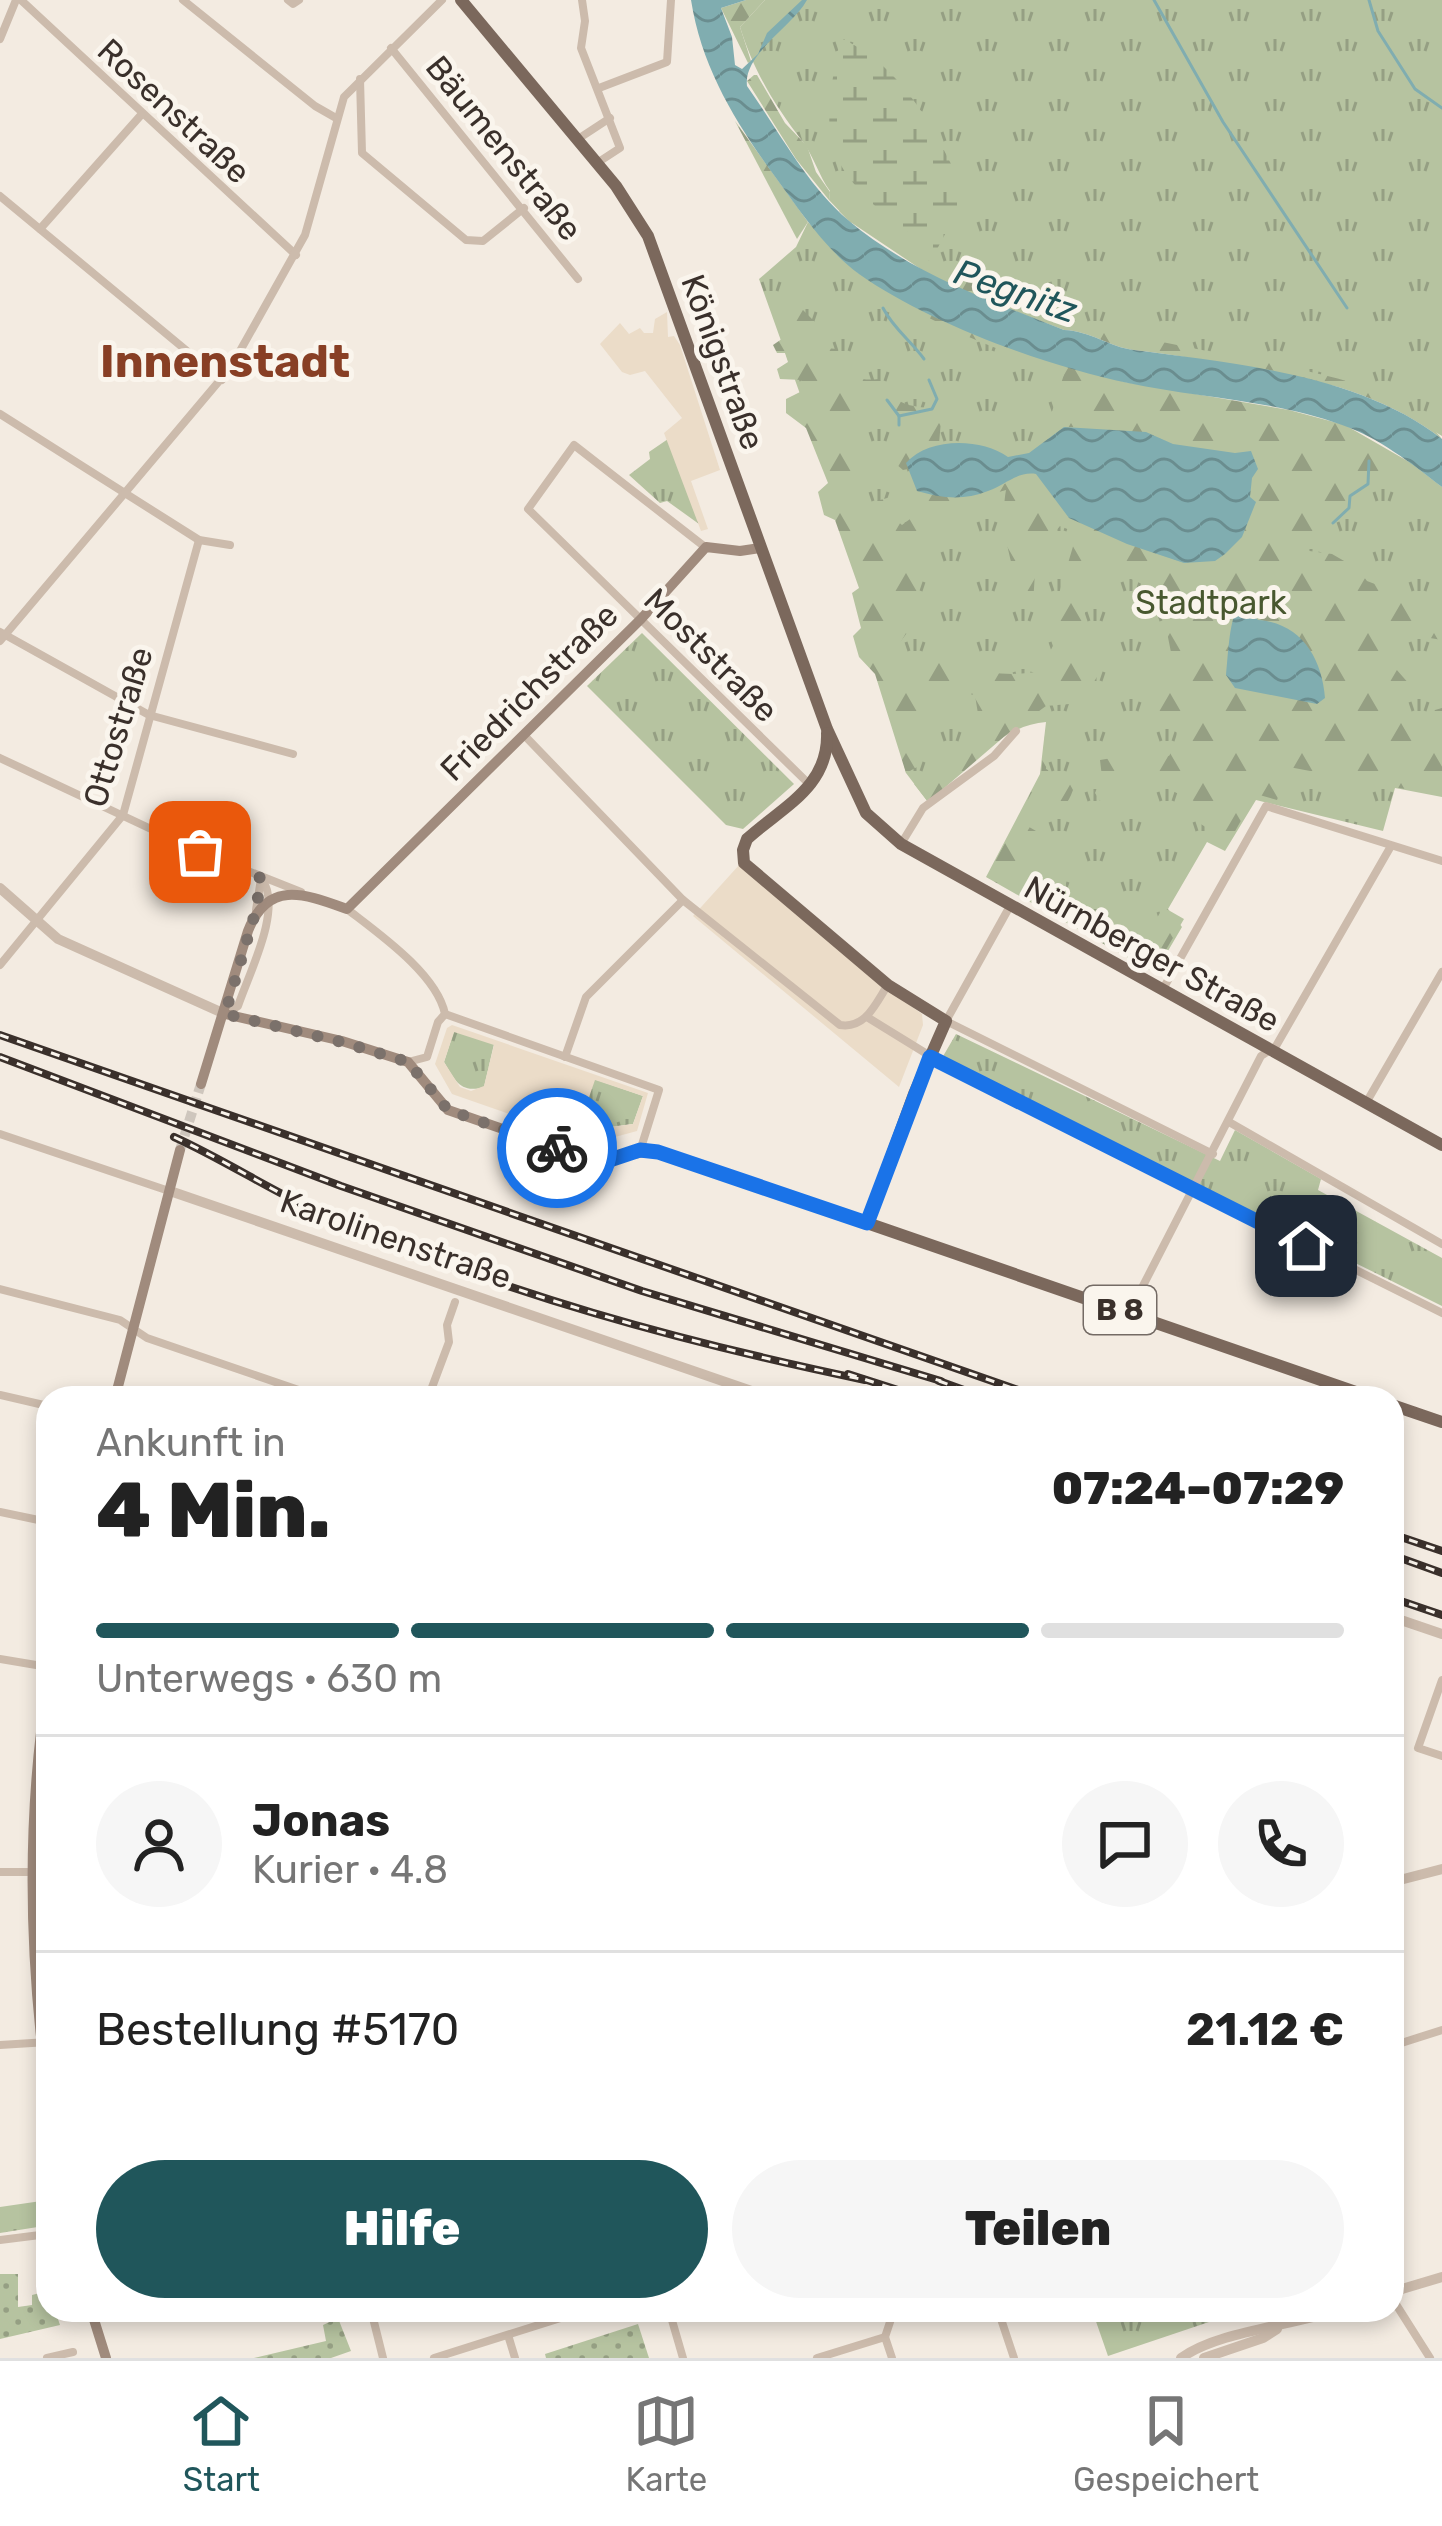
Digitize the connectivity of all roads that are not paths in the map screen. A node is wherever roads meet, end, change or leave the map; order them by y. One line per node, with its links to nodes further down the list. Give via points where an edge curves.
1 (18, 0): 9 (street); 13 (street, Rosenstraße)
2 (183, 0): 14 (street)
3 (288, 0): 4 (street)
4 (299, 0)
5 (442, 0): 10 (street)
6 (461, 0): 16 (main road, Königstraße)
7 (582, 0): 12 (street, via 581,41)
8 (671, 0): 12 (street, via 667,62)
9 (0, 39)
10 (392, 48): 11 (street); 19 (street, Bäumenstraße)
11 (360, 78): 14 (street); 19 (street, via 362,153 472,243)
12 (599, 88): 15 (street)
13 (141, 115): 20 (street); 21 (street, Rosenstraße)
14 (336, 118): 21 (street)
15 (610, 118): 16 (street); 17 (street, via 620,148)
16 (578, 139): 17 (main road, Königstraße)
17 (597, 163): 29 (main road, Königstraße, via 648,236)
18 (0, 196): 20 (street)
19 (524, 208): 22 (street, Bäumenstraße)
20 (40, 229): 23 (street)
21 (296, 255): 23 (street)
22 (578, 279)
23 (222, 380): 25 (street)
24 (0, 415): 25 (street)
25 (127, 495): 26 (street); 31 (street)
26 (199, 540): 27 (street); 32 (street, Ottostraße)
27 (230, 544)
28 (706, 548): 29 (main road); 30 (main road, Friedrichstraße); 30 (street, Moststraße, via 574,445 528,509)
29 (760, 548): 33 (main road, Königstraße)
30 (640, 619): 35 (main road, Friedrichstraße); 38 (street, Moststraße)
31 (2, 636): 32 (street)
32 (149, 715): 36 (street); 40 (street, Ottostraße)
33 (827, 729): 38 (main road, via 826,762); 39 (main road, Königstraße)
34 (1016, 731): 41 (street, via 922,808)
35 (524, 735): 48 (street); 51 (main road, Friedrichstraße)
36 (293, 754)
37 (0, 758): 40 (street)
38 (813, 781): 39 (main road, via 838,777); 55 (main road, via 744,850 750,869)
39 (854, 788): 41 (main road, Nürnberger Straße, via 866,813)
40 (123, 815): 44 (street); 52 (street, Ottostraße)
41 (901, 844): 49 (main road, Nürnberger Straße)
42 (1391, 846): 43 (street); 56 (street, via 1266,806); 61 (street)
43 (1442, 860)
44 (261, 878): 46 (street); 47 (street); 50 (street)
45 (0, 888): 52 (street)
46 (308, 895): 47 (main road); 51 (main road)
47 (271, 899): 50 (main road); 58 (street, via 238,1006)
48 (683, 900): 59 (street, via 840,1025); 62 (street, via 586,998)
49 (1010, 906): 56 (main road, Nürnberger Straße); 60 (street)
50 (256, 910): 58 (main road)
51 (347, 910): 57 (street, via 413,965)
52 (34, 920): 53 (street, Ottostraße); 58 (street, via 58,939)
53 (0, 965)
54 (1442, 972): 66 (street)
55 (888, 985): 59 (street); 60 (main road)
56 (1162, 990): 61 (main road, Nürnberger Straße)
57 (444, 1008): 62 (street); 64 (street, via 427,1057)
58 (225, 1014): 64 (main road); 65 (main road)
59 (867, 1017): 63 (street)
60 (946, 1022): 63 (main road); 72 (street)
61 (1269, 1050): 66 (main road, Nürnberger Straße); 67 (street)
62 (565, 1057): 71 (street, via 659,1090)
63 (930, 1057): 73 (street); 75 (main road)
64 (408, 1062): 71 (main road, via 448,1110 592,1160)
65 (200, 1084)
66 (1366, 1103): 69 (main road, Nürnberger Straße)
67 (1229, 1122): 72 (street); 76 (street)
68 (0, 1135): 74 (street, Karolinenstraße)
69 (1442, 1145)
70 (180, 1150): 74 (main road)
71 (640, 1150): 75 (main road)
72 (1213, 1154): 73 (street)
73 (1193, 1187): 79 (street); 80 (street)
74 (170, 1191): 81 (main road); 82 (street, Karolinenstraße)
75 (867, 1223): 79 (main road, B 8)
76 (1442, 1244)
77 (0, 1289): 81 (street)
78 (455, 1302): 85 (street)
79 (1129, 1313): 88 (main road, B 8)
80 (1442, 1313)
81 (133, 1328): 83 (main road); 84 (street)
82 (728, 1383): 86 (street); 87 (street, Karolinenstraße)
83 (118, 1386)
84 (287, 1386)
85 (432, 1386)
86 (727, 1386)
87 (737, 1386)
88 (1339, 1386)
89 (0, 1395): 90 (street)
90 (36, 1403)
91 (1404, 1409): 92 (main road)
92 (1442, 1422)
93 (0, 1512): 94 (street)
94 (36, 1520)
95 (1404, 1621): 96 (street)
96 (1442, 1634)
97 (0, 1660): 98 (street)
98 (36, 1665)
99 (1442, 1679): 100 (street, via 1418,1748)
100 (1442, 1756)
101 (36, 1817): 104 (main road)
102 (1442, 1869): 106 (street)
103 (0, 1872): 104 (street)
104 (31, 1873): 105 (street); 107 (main road)
105 (36, 1873)
106 (1404, 1879)
107 (36, 1938)
108 (1441, 2032): 110 (street)
109 (36, 2043): 111 (street)
110 (1404, 2043)
111 (0, 2045)
112 (36, 2236): 113 (street)
113 (0, 2240)
114 (1442, 2276): 115 (street)
115 (1404, 2290)
116 (1404, 2315): 139 (street)
117 (95, 2322): 129 (main road)
118 (373, 2322): 130 (street)
119 (550, 2322): 125 (street)
120 (672, 2322): 133 (street)
121 (890, 2322): 126 (street)
122 (1002, 2322): 136 (street)
123 (1297, 2322): 124 (street)
124 (1280, 2327): 137 (street); 138 (street)
125 (508, 2336): 131 (street); 132 (street)
126 (885, 2337): 134 (street); 135 (street)
127 (73, 2352): 128 (street)
128 (47, 2358)
129 (106, 2358)
130 (383, 2358)
131 (434, 2358)
132 (515, 2358)
133 (683, 2358)
134 (817, 2358)
135 (892, 2358)
136 (1014, 2358)
137 (1181, 2358)
138 (1204, 2358)
139 (1430, 2358)

